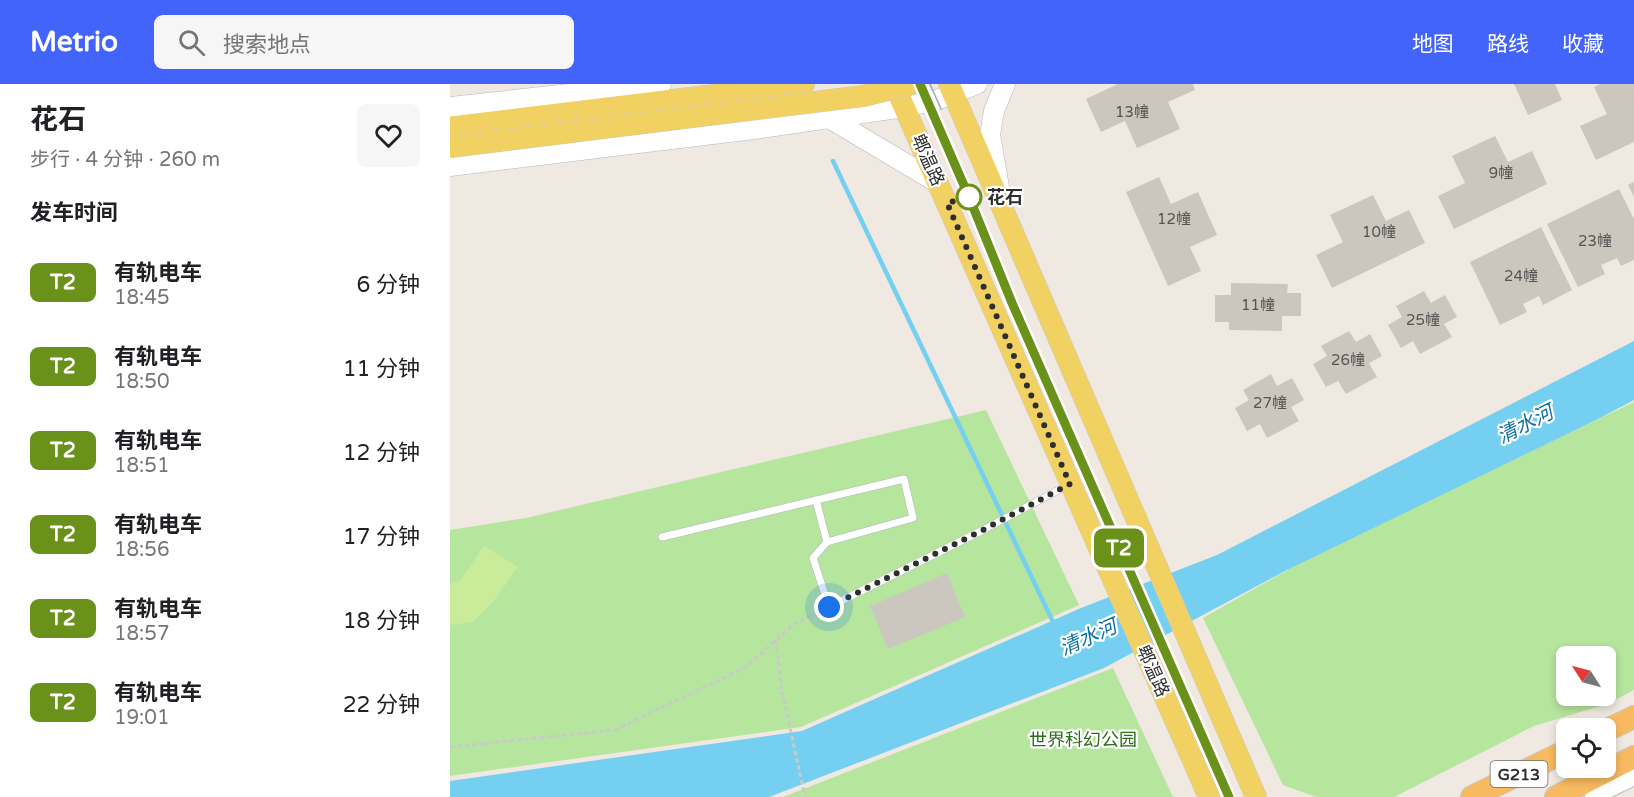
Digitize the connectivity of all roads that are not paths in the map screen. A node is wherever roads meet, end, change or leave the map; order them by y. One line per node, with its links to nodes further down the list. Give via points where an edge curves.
1 (661, 84): 8 (main road)
2 (804, 84): 11 (main road)
3 (894, 84): 9 (main road, 郫温路)
4 (912, 84): 12 (main road, bridge, via 863,96)
5 (976, 84): 7 (main road)
6 (1005, 84): 15 (main road, via 990,135)
7 (951, 89): 9 (main road, via 937,100); 15 (main road)
8 (450, 107)
9 (904, 107): 10 (main road); 14 (main road, 郫温路)
10 (828, 118): 13 (main road); 14 (main road)
11 (450, 127)
12 (450, 147)
13 (450, 166)
14 (938, 183): 16 (main road, 郫温路)
15 (1002, 208): 25 (main road)
16 (1070, 484): 19 (lane, via 829,607 813,558); 26 (main road, 郫温路)
17 (816, 500): 18 (lane); 19 (lane); 19 (lane, via 904,478 913,518)
18 (662, 537)
19 (827, 542)
20 (1634, 717): 21 (highway)
21 (1616, 726)
22 (1556, 756): 28 (highway, G213)
23 (1634, 757): 29 (highway, G213)
24 (1634, 777): 30 (street)
25 (1253, 789): 27 (main road)
26 (1209, 797)
27 (1270, 797)
28 (1472, 797)
29 (1556, 797)
30 (1593, 797)

